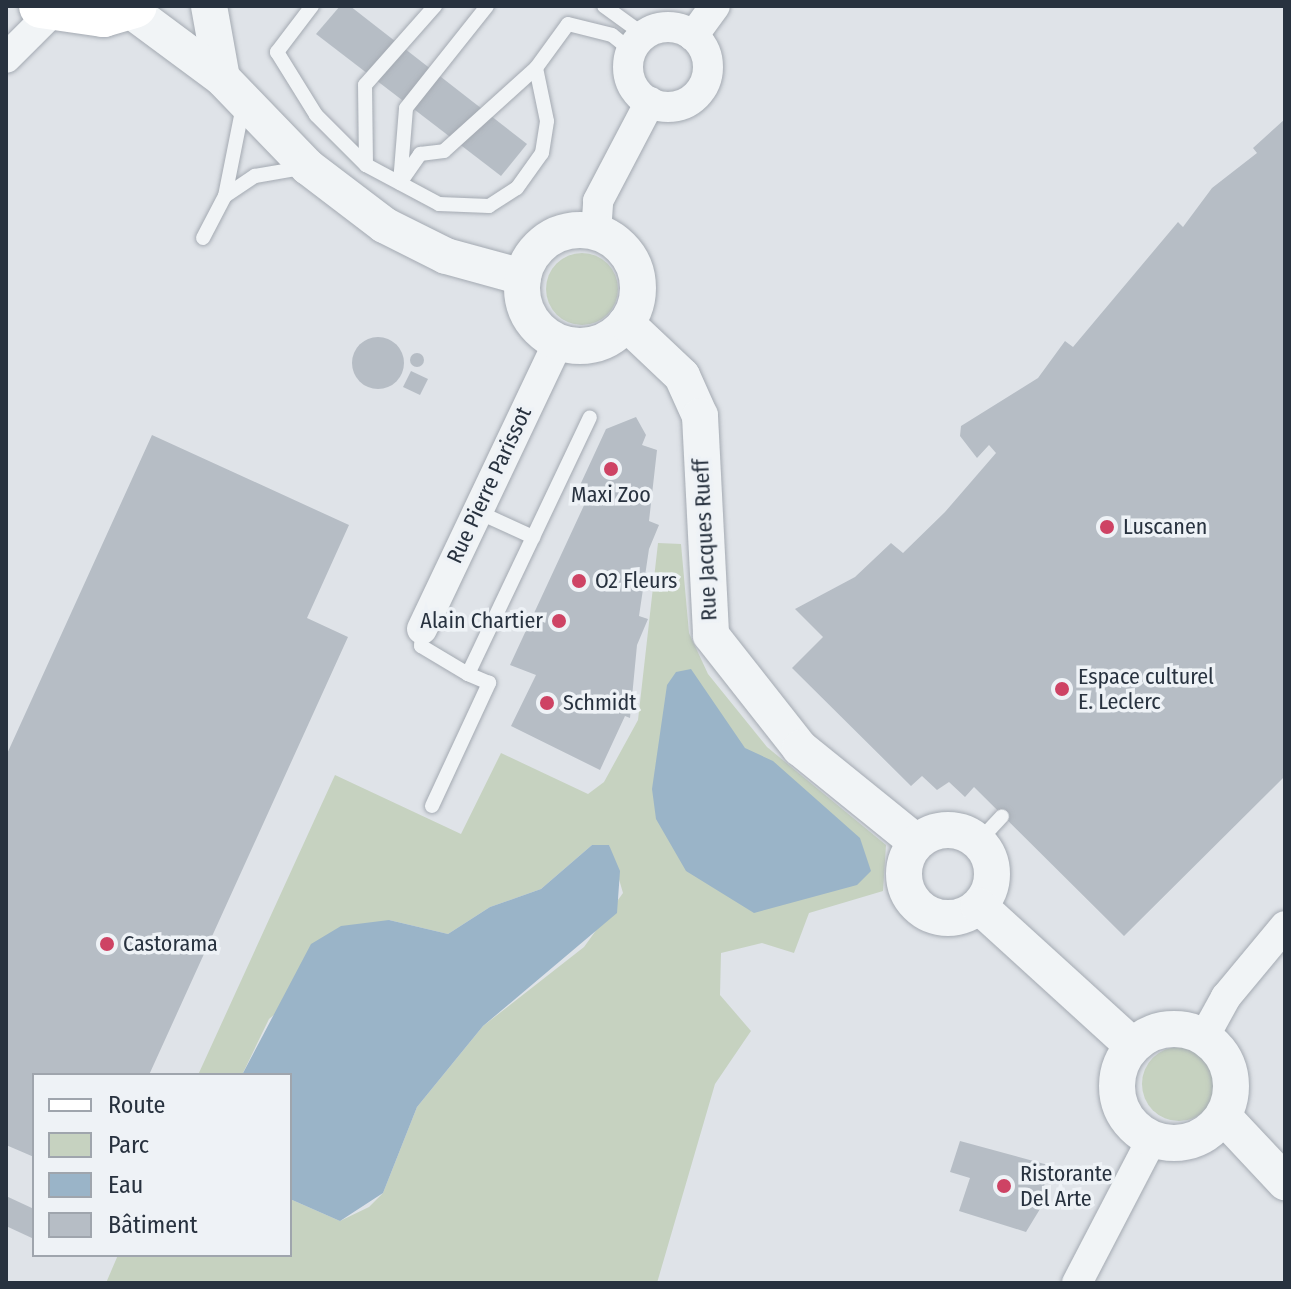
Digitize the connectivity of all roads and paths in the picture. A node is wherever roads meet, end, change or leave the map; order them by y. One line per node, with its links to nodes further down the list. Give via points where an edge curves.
1 (209, 6): 13 (street)
2 (312, 6): 15 (lane, via 277,52 321,122)
3 (435, 6): 15 (lane, via 365,85)
4 (487, 6): 17 (lane, via 406,108)
5 (604, 6): 10 (lane)
6 (715, 6): 9 (street)
7 (132, 8): 8 (main road); 13 (street)
8 (47, 9): 11 (street)
9 (693, 36): 10 (street, via 669,27); 14 (street, via 706,56 700,91 682,104)
10 (638, 43): 12 (lane, via 568,24); 14 (street, via 629,75)
11 (6, 58)
12 (536, 68): 17 (lane, via 444,151 420,154); 17 (lane, via 547,121 542,153 517,188 489,206 439,204)
13 (233, 91): 16 (street); 18 (lane)
14 (650, 102): 19 (street, via 598,201)
15 (366, 165): 17 (lane)
16 (308, 167): 18 (lane, via 255,176); 21 (street, via 397,231 446,256)
17 (400, 183)
18 (225, 196): 20 (lane)
19 (596, 233): 21 (street, via 558,234 536,252); 22 (street, via 613,241 635,270 636,297)
20 (203, 238)
21 (523, 277): 23 (street, via 529,316)
22 (626, 323): 23 (street, via 596,345); 30 (street, Rue Jacques Rueff, via 682,376 700,416 711,635 800,748)
23 (558, 342): 25 (street, Rue Pierre Parissot)
24 (590, 417): 26 (lane)
25 (476, 511): 26 (lane); 27 (street, Rue Pierre Parissot)
26 (533, 537): 28 (lane)
27 (422, 629): 28 (lane, via 421,646)
28 (468, 674): 29 (lane, via 489,683)
29 (432, 806)
30 (916, 842): 31 (street, via 903,881 916,906 940,919); 31 (street, via 954,830 990,829 992,881)
31 (979, 906): 34 (street)
32 (1285, 926): 33 (street, via 1226,997)
33 (1204, 1037): 34 (street, via 1167,1029); 35 (street, via 1227,1064)
34 (1133, 1046): 36 (street, via 1122,1061 1118,1097 1124,1115)
35 (1223, 1116): 36 (street, via 1199,1138); 37 (street)
36 (1152, 1139): 38 (street)
37 (1285, 1182)
38 (1077, 1283)

